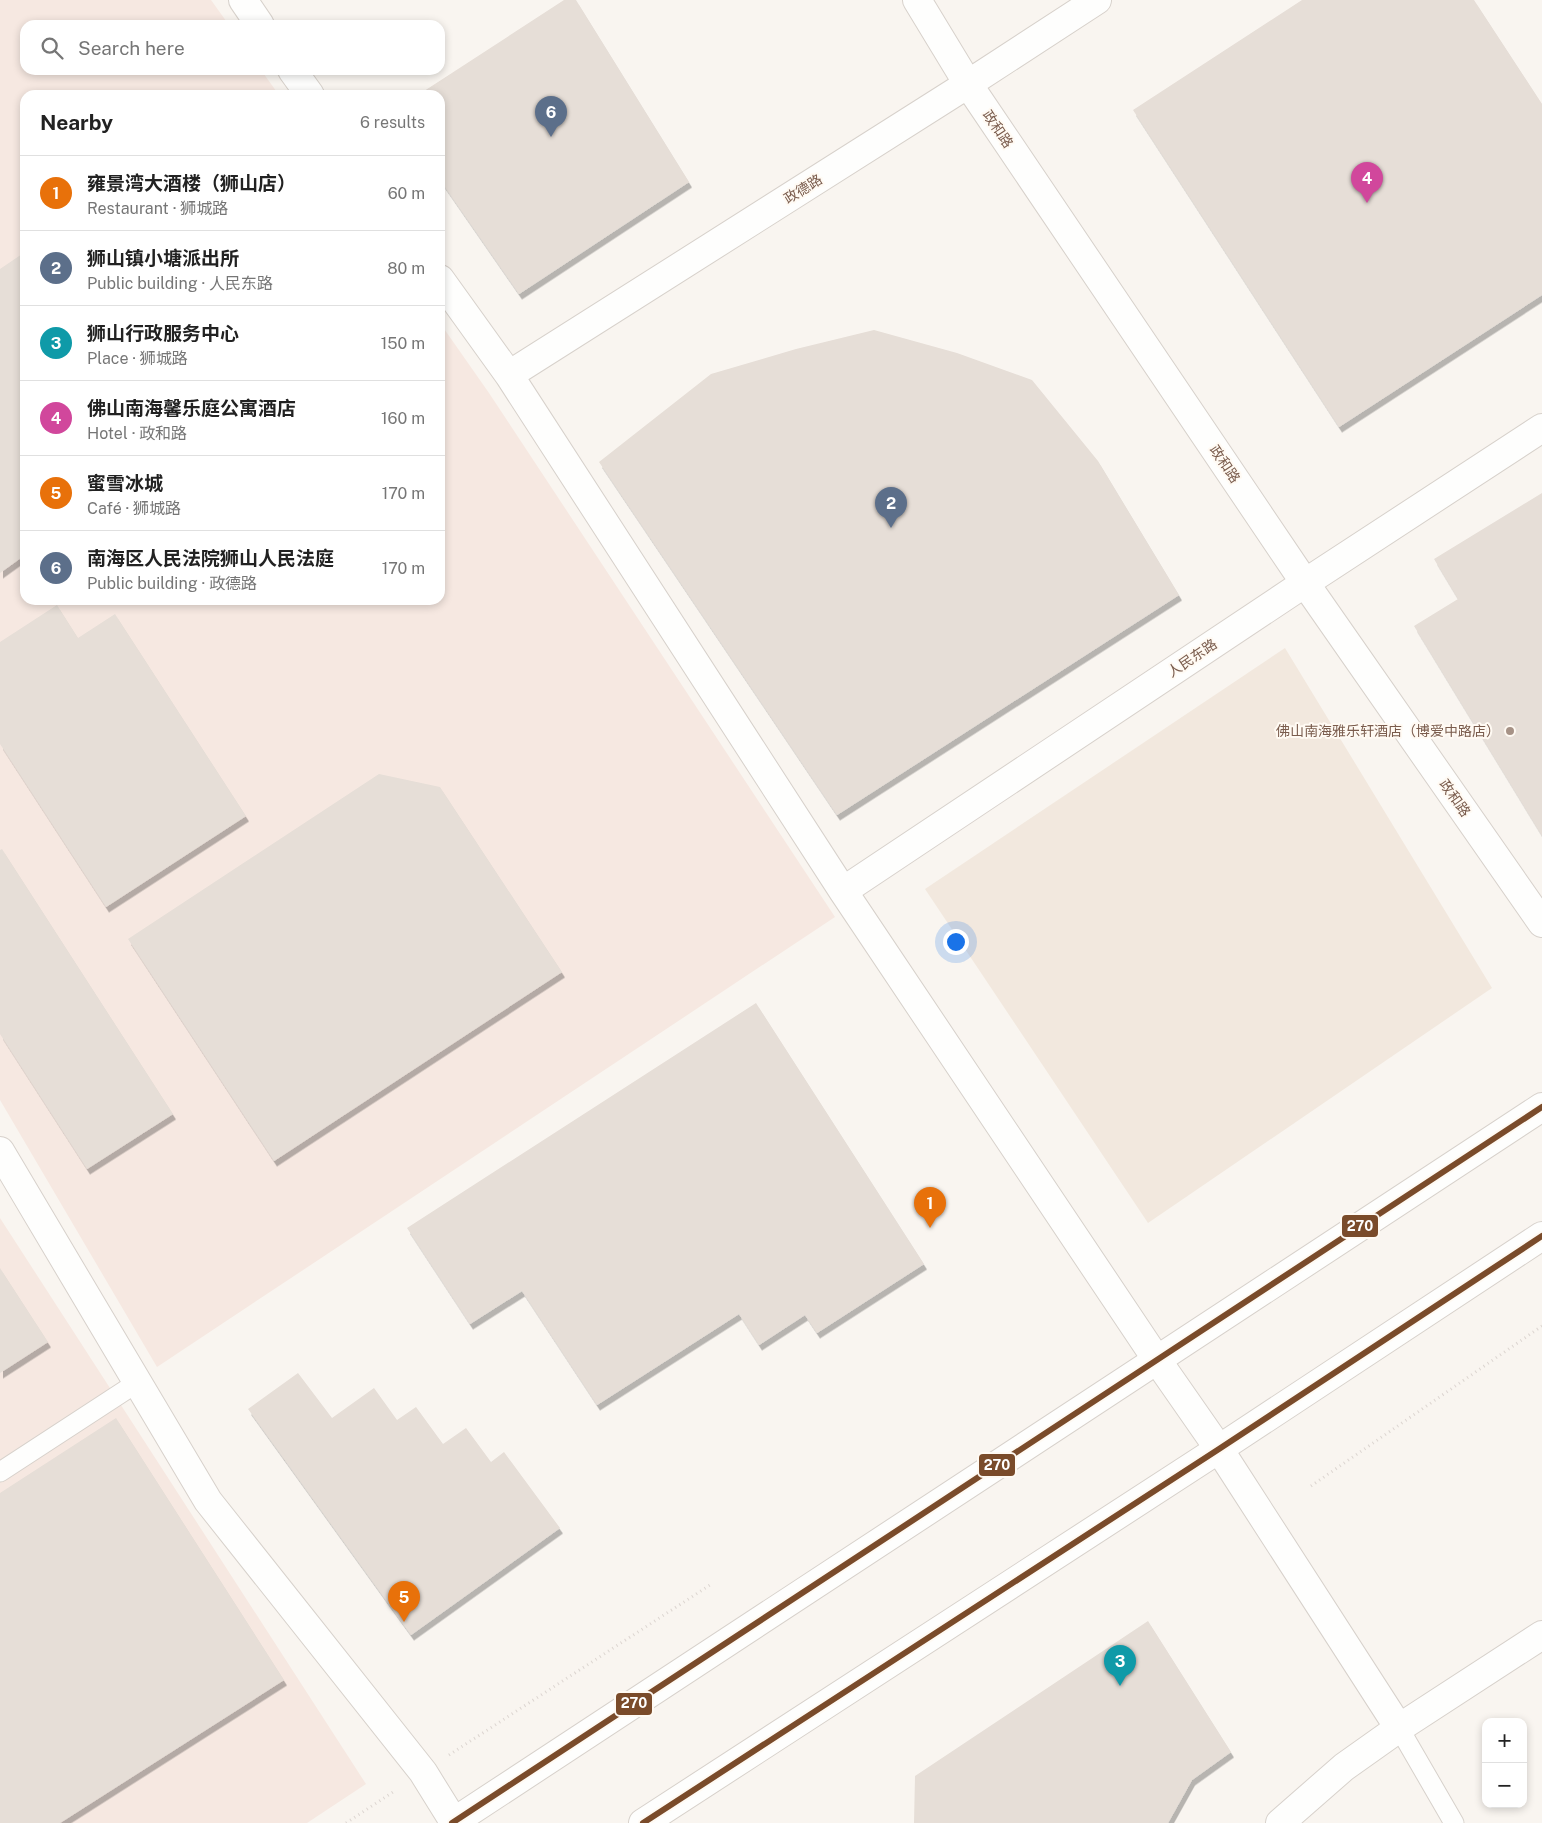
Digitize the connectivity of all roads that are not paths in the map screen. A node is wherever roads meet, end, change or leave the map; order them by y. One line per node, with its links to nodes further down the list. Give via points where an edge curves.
1 (243, 0): 4 (street)
2 (917, 0): 6 (street, 政和路)
3 (1097, 0): 6 (street, 政德路)
4 (257, 20)
5 (296, 75): 7 (street)
6 (968, 84): 9 (street, 政德路); 11 (street, 政和路)
7 (306, 90)
8 (445, 285): 9 (street)
9 (509, 376): 12 (street)
10 (1542, 428): 11 (street, 人民东路)
11 (1305, 583): 12 (street, 人民东路); 13 (street, 政和路)
12 (843, 891): 17 (street)
13 (1542, 923)
14 (1542, 1107): 17 (street)
15 (0, 1151): 18 (street)
16 (1542, 1236): 19 (street)
17 (1157, 1360): 19 (street); 23 (street)
18 (138, 1382): 20 (lane); 23 (street, via 208,1501 423,1772)
19 (1219, 1449): 22 (street); 24 (street)
20 (0, 1472)
21 (1542, 1635): 22 (street)
22 (1400, 1728): 25 (street, via 1344,1767); 26 (lane)
23 (453, 1822)
24 (643, 1823)
25 (1280, 1823)
26 (1454, 1823)

